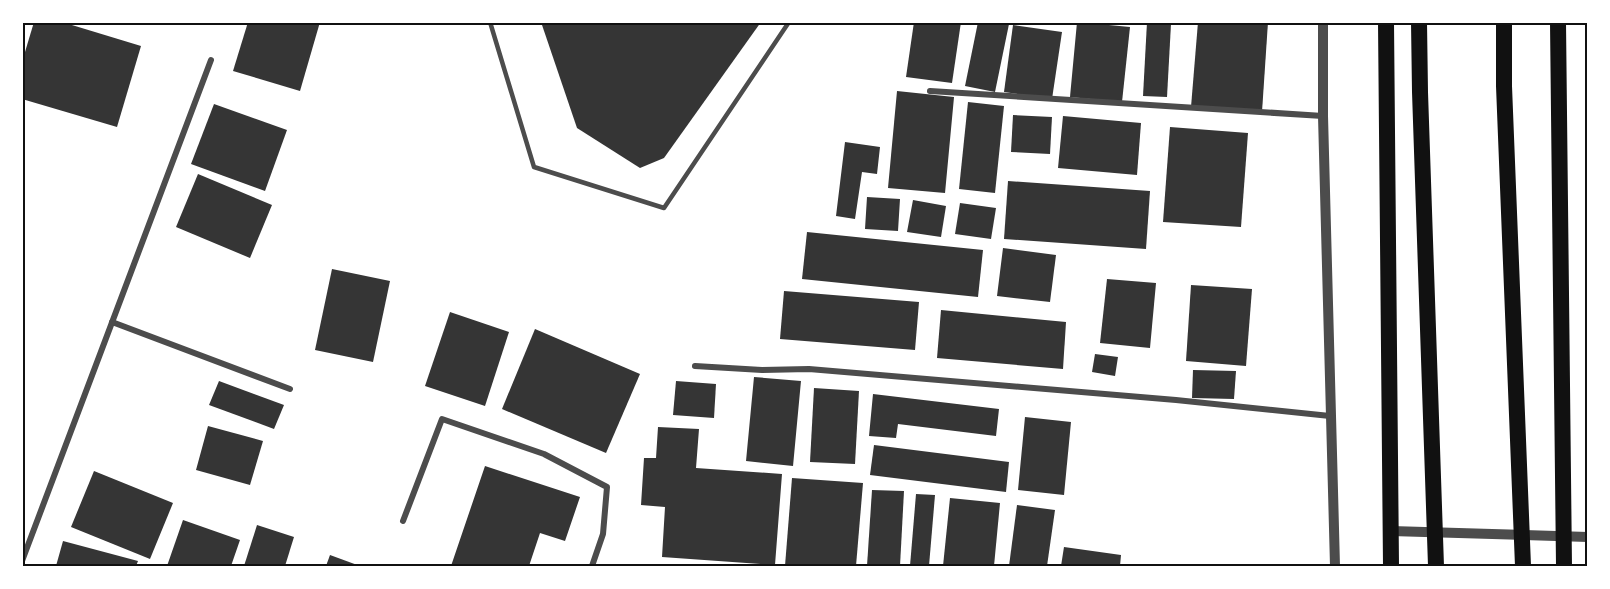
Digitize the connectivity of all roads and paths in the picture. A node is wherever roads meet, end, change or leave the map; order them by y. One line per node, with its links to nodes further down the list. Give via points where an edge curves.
1 (490, 22): 2 (lane, via 534,167 664,208)
2 (789, 22)
3 (1323, 22): 10 (street)
4 (1386, 22): 16 (highway)
5 (1419, 22): 23 (highway)
6 (1503, 22): 24 (highway)
7 (1558, 22): 17 (highway)
8 (211, 60): 11 (street)
9 (930, 91): 10 (street)
10 (1323, 116): 14 (street)
11 (112, 322): 13 (street); 19 (street)
12 (695, 366): 14 (street, via 809,369)
13 (290, 389)
14 (1330, 416): 21 (street)
15 (404, 521): 20 (street, via 442,419 544,454 607,487 603,534)
16 (1391, 531): 17 (street); 22 (highway)
17 (1564, 536): 18 (street); 25 (highway)
18 (1587, 537)
19 (22, 561)
20 (592, 567)
21 (1335, 567)
22 (1391, 567)
23 (1436, 567)
24 (1523, 567)
25 (1564, 567)

